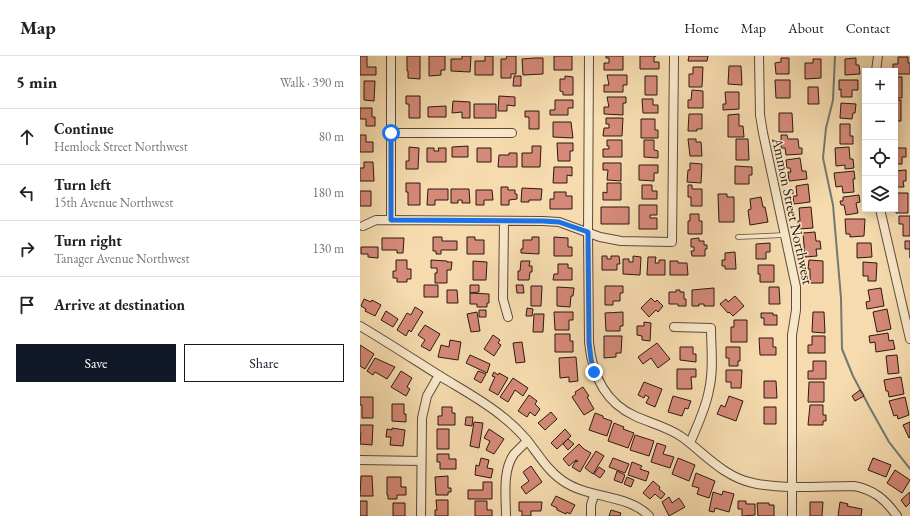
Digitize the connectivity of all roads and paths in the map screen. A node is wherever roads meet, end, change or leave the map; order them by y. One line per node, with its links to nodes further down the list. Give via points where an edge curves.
1 (391, 56): 7 (street)
2 (589, 56): 13 (street)
3 (674, 56): 13 (street, via 672,242 621,241)
4 (759, 56): 14 (street, Ammon Street Northwest, via 760,115)
5 (878, 56): 6 (street)
6 (876, 68)
7 (391, 133): 8 (street); 10 (street)
8 (512, 133)
9 (881, 212): 17 (street)
10 (391, 220): 11 (street); 12 (street, via 376,220)
11 (504, 221): 13 (street, via 559,222); 16 (street, via 503,299)
12 (361, 225)
13 (588, 232): 23 (street, via 589,342 594,372 601,386 620,408 678,434)
14 (785, 235): 15 (lane); 26 (street, Ammon Street Northwest, via 797,300 792,335)
15 (738, 237)
16 (508, 318)
17 (908, 321): 20 (street)
18 (360, 326): 21 (street)
19 (674, 327): 23 (street, via 711,328 710,388)
20 (910, 339)
21 (439, 375): 22 (street, via 501,416); 25 (street, via 424,404)
22 (527, 441): 27 (street, via 542,461 563,481); 29 (street, via 513,455 508,467)
23 (690, 443): 26 (street, via 721,469 738,479 772,486)
24 (360, 460): 25 (street)
25 (421, 461): 28 (street)
26 (792, 486): 32 (street, Ammon Street Northwest); 33 (street, via 866,488 876,493)
27 (594, 495): 30 (street); 31 (street, via 618,499)
28 (421, 516)
29 (506, 516)
30 (591, 516)
31 (649, 516)
32 (792, 516)
33 (897, 516)

